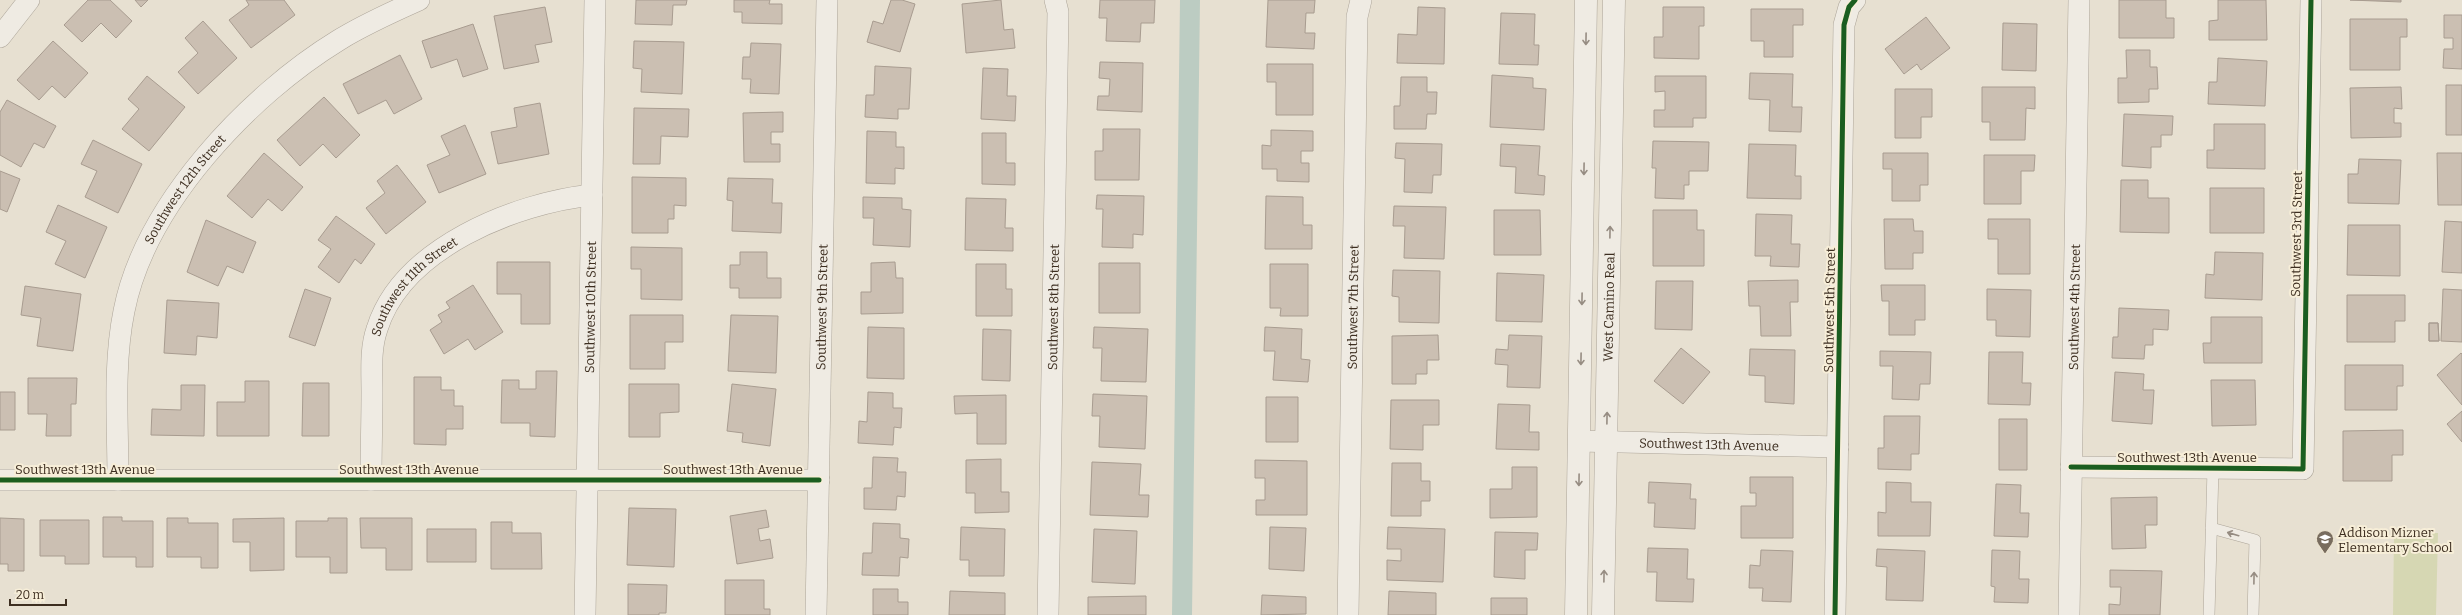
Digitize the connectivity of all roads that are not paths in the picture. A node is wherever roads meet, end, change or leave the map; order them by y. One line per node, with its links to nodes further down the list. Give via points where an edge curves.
1 (29, 0): 12 (street)
2 (419, 0): 21 (street, Southwest 12th Street, via 338,40 294,71 252,106 214,145 181,188 152,234 129,290 120,331)
3 (595, 0): 13 (street, Southwest 10th Street)
4 (827, 0): 24 (street, Southwest 9th Street)
5 (1055, 0): 28 (street, Southwest 8th Street, via 1058,12)
6 (1361, 0): 29 (street, Southwest 7th Street, via 1357,17)
7 (1586, 0): 14 (street, one-way to 14)
8 (1614, 0): 15 (street, West Camino Real, one-way to 8)
9 (2079, 0): 17 (street, Southwest 4th Street)
10 (2311, 0): 19 (street, Southwest 3rd Street)
11 (1852, 3): 16 (street, Southwest 5th Street, via 1844,25)
12 (0, 37)
13 (592, 195): 22 (street, Southwest 11th Street, via 538,204 471,231 440,251 397,290 385,308 376,330 372,352); 23 (street, Southwest 10th Street)
14 (1579, 441): 15 (street, Southwest 13th Avenue); 30 (street, one-way to 30)
15 (1607, 441): 16 (street, Southwest 13th Avenue); 31 (street, West Camino Real, one-way to 15)
16 (1838, 447): 32 (street, Southwest 5th Street)
17 (2071, 467): 18 (street, Southwest 13th Avenue); 33 (street, Southwest 4th Street)
18 (2213, 468): 19 (street, Southwest 13th Avenue); 25 (lane)
19 (2303, 469)
20 (0, 480): 21 (street, Southwest 13th Avenue)
21 (118, 480): 22 (street, Southwest 13th Avenue)
22 (371, 480): 23 (street, Southwest 13th Avenue)
23 (587, 480): 24 (street, Southwest 13th Avenue); 26 (street, Southwest 10th Street)
24 (818, 480): 27 (street, Southwest 9th Street)
25 (2211, 528): 34 (lane); 35 (lane, one-way to 25, via 2255,540)
26 (585, 615)
27 (816, 615)
28 (1048, 615)
29 (1348, 615)
30 (1576, 615)
31 (1603, 615)
32 (1835, 615)
33 (2069, 615)
34 (2209, 615)
35 (2253, 615)

